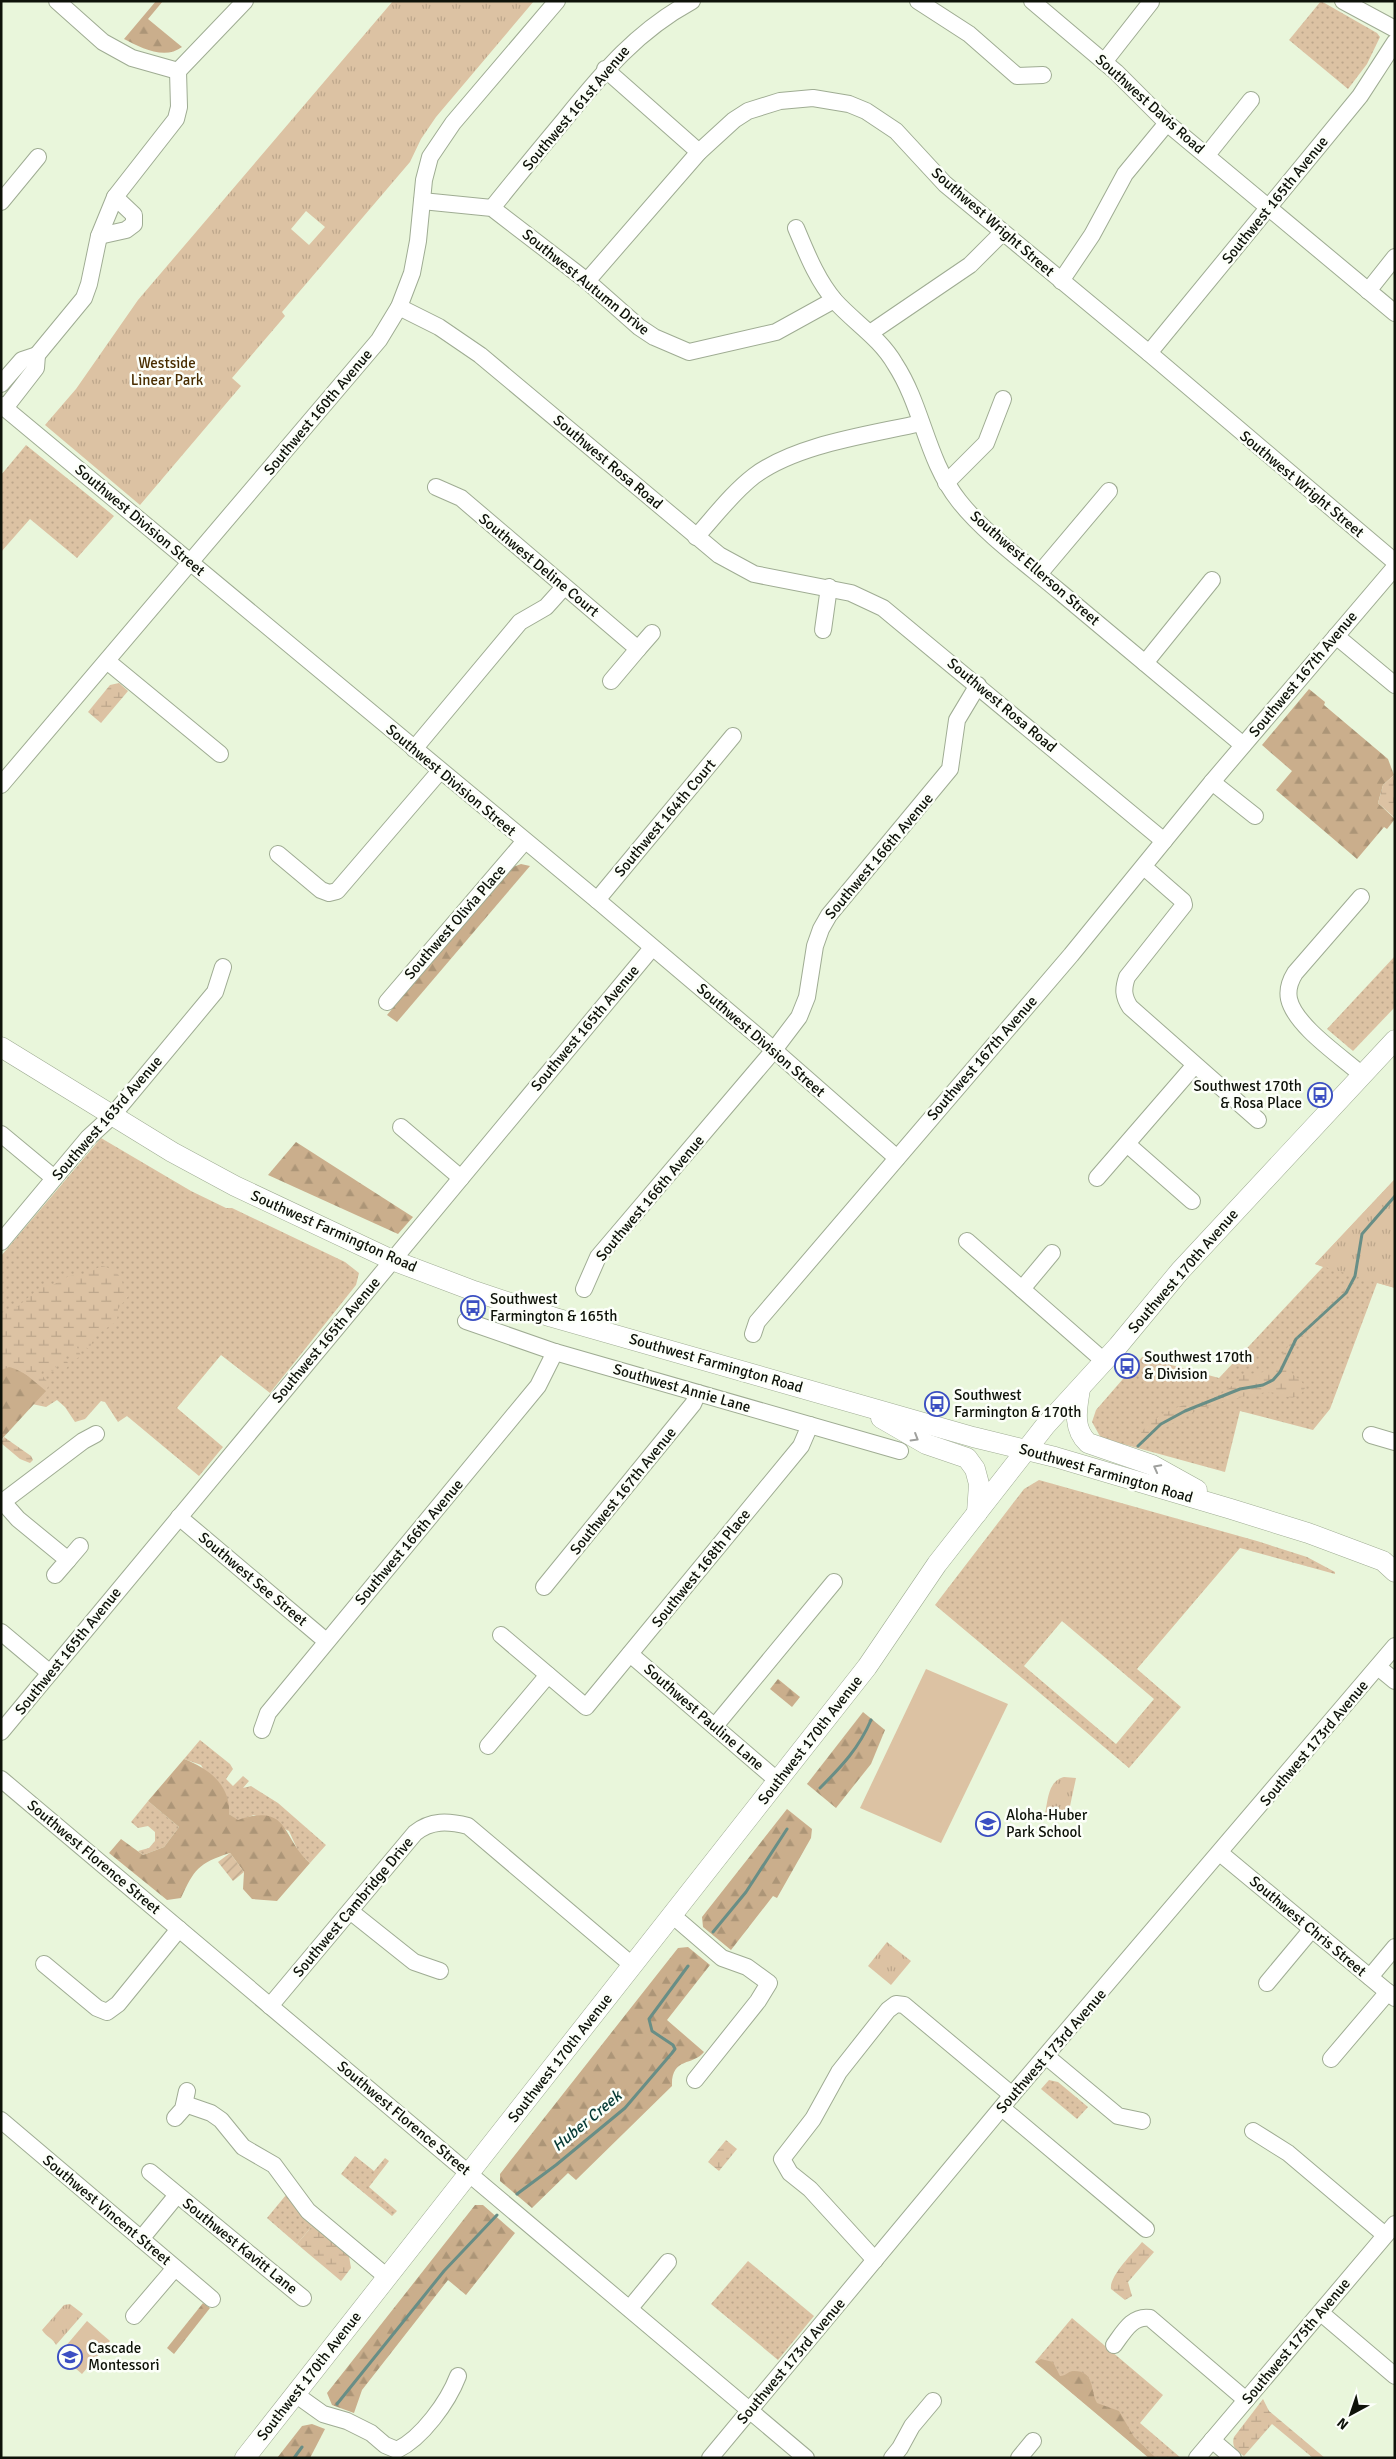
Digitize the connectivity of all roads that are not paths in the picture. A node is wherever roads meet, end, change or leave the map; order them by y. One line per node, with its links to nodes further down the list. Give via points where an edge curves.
1 (56, 1): 13 (street, via 103,42 132,58)
2 (245, 1): 13 (street)
3 (557, 1): 21 (street, Southwest 160th Avenue, via 436,147 425,170)
4 (692, 1): 12 (street, Southwest 161st Avenue, via 651,26)
5 (918, 1): 14 (street, via 969,34 1017,76)
6 (1032, 1): 11 (street, Southwest Davis Road)
7 (1344, 1): 9 (street)
8 (1151, 2): 11 (street)
9 (1395, 28)
10 (1395, 42): 23 (street, Southwest 165th Avenue, via 1360,96)
11 (1104, 62): 16 (street, Southwest Davis Road)
12 (606, 69): 17 (street); 24 (street, Southwest 161st Avenue)
13 (178, 71): 20 (street, via 179,114)
14 (1042, 75)
15 (1251, 100): 18 (street)
16 (1167, 123): 18 (street, Southwest Davis Road); 30 (street, via 1125,174 1092,235)
17 (699, 152): 26 (street, Southwest Wright Street, via 734,120 761,106 794,98 849,104 866,111 896,132 935,175); 29 (street, Southwest Wright Street)
18 (1207, 155): 23 (street, Southwest Davis Road)
19 (38, 158): 22 (street)
20 (115, 197): 27 (street); 27 (street, via 134,215 134,224 126,230)
21 (422, 201): 24 (street); 33 (street, Southwest 160th Avenue, via 415,260)
22 (1, 202)
23 (1269, 207): 31 (street, Southwest Davis Road); 36 (street, Southwest 165th Avenue)
24 (492, 208): 29 (street, Southwest Autumn Drive)
25 (796, 228): 32 (street, Southwest Ellerson Street, via 812,267)
26 (1002, 233): 30 (street, Southwest Wright Street); 35 (street, via 970,265)
27 (99, 236): 37 (street, via 84,298)
28 (1395, 257): 31 (street)
29 (587, 281): 32 (street, Southwest Autumn Drive, via 639,327 689,352 776,332)
30 (1061, 281): 36 (street, Southwest Wright Street)
31 (1368, 291): 34 (street, Southwest Davis Road)
32 (834, 300): 35 (street, Southwest Ellerson Street)
33 (400, 307): 45 (street, Southwest Rosa Road, via 439,327 480,355); 47 (street, Southwest 160th Avenue, via 379,340)
34 (1395, 313)
35 (870, 333): 41 (street, Southwest Ellerson Street, via 896,364)
36 (1149, 353): 46 (street, Southwest Wright Street)
37 (37, 355): 38 (street, via 22,360); 40 (street, via 36,368)
38 (1, 384)
39 (1003, 399): 42 (street, via 986,443)
40 (3, 407): 47 (street, Southwest Division Street)
41 (921, 423): 42 (street, Southwest Ellerson Street); 45 (street, via 782,459 745,483)
42 (946, 483): 49 (street, Southwest Ellerson Street, via 976,520)
43 (436, 487): 51 (street, Southwest Deline Court, via 461,498)
44 (1109, 491): 49 (street)
45 (696, 537): 52 (street, Southwest Rosa Road, via 719,555 754,574)
46 (1395, 562)
47 (190, 563): 57 (street, Southwest 160th Avenue); 64 (street, Southwest Division Street)
48 (1395, 567): 55 (street, Southwest 167th Avenue)
49 (1039, 574): 58 (street, Southwest Ellerson Street)
50 (1212, 580): 58 (street)
51 (564, 587): 56 (street, Southwest Deline Court); 64 (street, via 546,606 520,622)
52 (829, 587): 53 (street); 60 (street, Southwest Rosa Road, via 883,608)
53 (822, 630)
54 (652, 632): 56 (street)
55 (1336, 636): 61 (street); 63 (street, Southwest 167th Avenue)
56 (638, 649): 59 (street)
57 (107, 661): 65 (street); 68 (street, Southwest 160th Avenue)
58 (1145, 663): 63 (street, Southwest Ellerson Street)
59 (611, 681)
60 (978, 685): 70 (street, Southwest Rosa Road); 81 (street, Southwest 166th Avenue, via 957,720 950,769 820,929 800,1017)
61 (1395, 685)
62 (733, 736): 75 (street, Southwest 164th Court)
63 (1243, 745): 67 (street, Southwest 167th Avenue)
64 (414, 749): 66 (street, Southwest Division Street)
65 (220, 754)
66 (440, 771): 71 (street, Southwest Division Street); 72 (street, via 333,893 321,890)
67 (1212, 782): 69 (street); 70 (street, Southwest 167th Avenue)
68 (1, 785)
69 (1255, 816)
70 (1164, 841): 73 (street, Southwest 167th Avenue)
71 (524, 842): 75 (street, Southwest Division Street); 78 (street, Southwest Olivia Place)
72 (278, 854)
73 (1144, 867): 82 (street, via 1184,904 1127,977 1124,998); 89 (street, Southwest 167th Avenue)
74 (1360, 897): 83 (street, via 1295,973 1288,987 1288,998 1304,1024)
75 (597, 900): 76 (street, Southwest Division Street)
76 (652, 948): 81 (street, Southwest Division Street); 91 (street, Southwest 165th Avenue)
77 (223, 968): 84 (street, Southwest 163rd Avenue, via 215,992)
78 (386, 1002)
79 (1395, 1040): 83 (main road, Southwest 170th Avenue)
80 (1, 1047): 84 (main road, Southwest Farmington Road)
81 (774, 1050): 89 (street, Southwest Division Street); 98 (street, Southwest 166th Avenue, via 598,1257)
82 (1194, 1066): 85 (street); 88 (street)
83 (1362, 1075): 103 (main road, Southwest 170th Avenue, via 1171,1281)
84 (112, 1116): 90 (street, Southwest 163rd Avenue); 97 (main road, Southwest Farmington Road, via 235,1186)
85 (1258, 1120)
86 (401, 1126): 91 (street)
87 (1, 1134): 90 (street)
88 (1126, 1144): 92 (street); 93 (street)
89 (896, 1158): 101 (street, Southwest 167th Avenue, via 756,1322)
90 (54, 1178): 95 (street, Southwest 163rd Avenue)
91 (461, 1178): 97 (street, Southwest 165th Avenue)
92 (1097, 1178)
93 (1192, 1201)
94 (967, 1241): 99 (street)
95 (1, 1242)
96 (1052, 1253): 99 (street)
97 (392, 1260): 106 (main road, Southwest Farmington Road, via 552,1316); 116 (street, Southwest 165th Avenue)
98 (584, 1289)
99 (1022, 1289): 103 (street)
100 (466, 1321): 102 (street, Southwest Annie Lane)
101 (753, 1334)
102 (555, 1352): 105 (street, Southwest Annie Lane); 125 (street, Southwest 166th Avenue, via 538,1386)
103 (1104, 1362): 104 (main road, Southwest 170th Avenue)
104 (1080, 1389): 111 (main road, Southwest 170th Avenue); 114 (main road, one-way to 104, via 1152,1465 1088,1443 1077,1426)
105 (698, 1393): 107 (street, Southwest Annie Lane); 122 (street, Southwest 167th Avenue, via 693,1404)
106 (858, 1404): 111 (main road, Southwest Farmington Road); 115 (main road, one-way to 115, via 926,1444 967,1458 980,1484)
107 (810, 1425): 112 (street, Southwest Annie Lane); 127 (street, Southwest 168th Place, via 801,1446)
108 (96, 1434): 113 (street)
109 (1371, 1436): 110 (street)
110 (1395, 1442)
111 (1027, 1449): 114 (main road, Southwest Farmington Road); 115 (main road, Southwest 170th Avenue)
112 (900, 1451)
113 (2, 1502): 118 (street)
114 (1231, 1508): 119 (main road, Southwest Farmington Road)
115 (977, 1513): 137 (main road, Southwest 170th Avenue, via 928,1577 867,1667)
116 (179, 1517): 125 (street, Southwest See Street); 129 (street, Southwest 165th Avenue)
117 (80, 1546): 118 (street)
118 (68, 1560): 120 (street)
119 (1391, 1564)
120 (55, 1575)
121 (834, 1582): 132 (street)
122 (544, 1587)
123 (1, 1632): 129 (street)
124 (501, 1635): 130 (street)
125 (326, 1642): 133 (street, Southwest 166th Avenue, via 268,1713)
126 (1395, 1646): 128 (street, Southwest 173rd Avenue)
127 (630, 1654): 130 (street, Southwest 168th Place, via 586,1707); 132 (street, Southwest Pauline Lane)
128 (1378, 1667): 131 (street); 138 (street, Southwest 173rd Avenue)
129 (50, 1673): 134 (street, Southwest 165th Avenue)
130 (548, 1675): 135 (street)
131 (1395, 1681)
132 (715, 1726): 137 (street, Southwest Pauline Lane)
133 (262, 1730)
134 (1, 1732)
135 (488, 1746)
136 (1, 1779): 141 (street, Southwest Florence Street)
137 (778, 1781): 140 (main road, Southwest 170th Avenue)
138 (1220, 1853): 142 (street, Southwest Chris Street); 151 (street, Southwest 173rd Avenue)
139 (350, 1911): 145 (street, Southwest Cambridge Drive, via 414,1833 434,1823 455,1822 468,1826); 146 (street, via 414,1962); 150 (street, Southwest Cambridge Drive)
140 (672, 1915): 145 (main road, Southwest 170th Avenue); 153 (street, via 722,1958 748,1967 769,1984)
141 (179, 1929): 144 (street, via 118,2004 107,2012 97,2008); 150 (street, Southwest Florence Street)
142 (1312, 1929): 147 (street, Southwest Chris Street); 148 (street)
143 (1395, 1947): 147 (street)
144 (44, 1964)
145 (632, 1966): 161 (main road, Southwest 170th Avenue)
146 (440, 1971)
147 (1370, 1977): 149 (street, Southwest Chris Street)
148 (1267, 1983)
149 (1391, 1995): 152 (street)
150 (270, 2006): 161 (street, Southwest Florence Street)
151 (1046, 2056): 154 (street, Southwest 173rd Avenue); 158 (street, via 1118,2116)
152 (1331, 2059)
153 (695, 2080)
154 (1012, 2095): 155 (street, Southwest 173rd Avenue); 166 (street, via 905,2006 896,2004 888,2010 839,2072 813,2119 782,2160 790,2173 810,2189)
155 (1002, 2108): 163 (street); 166 (street, Southwest 173rd Avenue)
156 (175, 2118): 169 (street, via 186,2097 211,2113 243,2147 274,2165 308,2211)
157 (1, 2120): 165 (street, Southwest Vincent Street)
158 (1142, 2120)
159 (1253, 2131): 164 (street, via 1288,2153)
160 (150, 2172): 162 (street, Southwest Kavitt Lane)
161 (469, 2173): 169 (main road, Southwest 170th Avenue); 172 (street, Southwest Florence Street)
162 (177, 2195): 165 (street, Southwest Kavitt Lane); 170 (street, Southwest Kavitt Lane)
163 (1146, 2229)
164 (1390, 2230): 173 (street, Southwest 175th Avenue)
165 (141, 2239): 168 (street, Southwest Vincent Street)
166 (875, 2260): 181 (street, Southwest 173rd Avenue)
167 (668, 2262): 172 (street)
168 (175, 2268): 171 (street, Southwest Vincent Street); 174 (street)
169 (387, 2277): 178 (main road, Southwest 170th Avenue)
170 (304, 2298)
171 (212, 2299)
172 (630, 2308): 181 (street, Southwest Florence Street)
173 (1321, 2313): 177 (street); 179 (street, Southwest 175th Avenue)
174 (134, 2316)
175 (1114, 2345): 179 (street, via 1133,2321 1140,2318 1153,2320)
176 (458, 2376): 178 (street, via 450,2396 410,2444 397,2450 347,2421 323,2414)
177 (1395, 2376)
178 (295, 2394): 184 (main road, Southwest 170th Avenue)
179 (1246, 2400): 182 (street, Southwest 175th Avenue)
180 (933, 2401): 187 (street)
181 (750, 2410): 185 (street, Southwest 173rd Avenue); 186 (street, Southwest Florence Street)
182 (1212, 2440): 189 (street, Southwest 175th Avenue); 190 (street)
183 (1033, 2441): 188 (street)
184 (246, 2458)
185 (710, 2458)
186 (806, 2458)
187 (892, 2458)
188 (1019, 2458)
189 (1197, 2458)
190 (1233, 2458)

